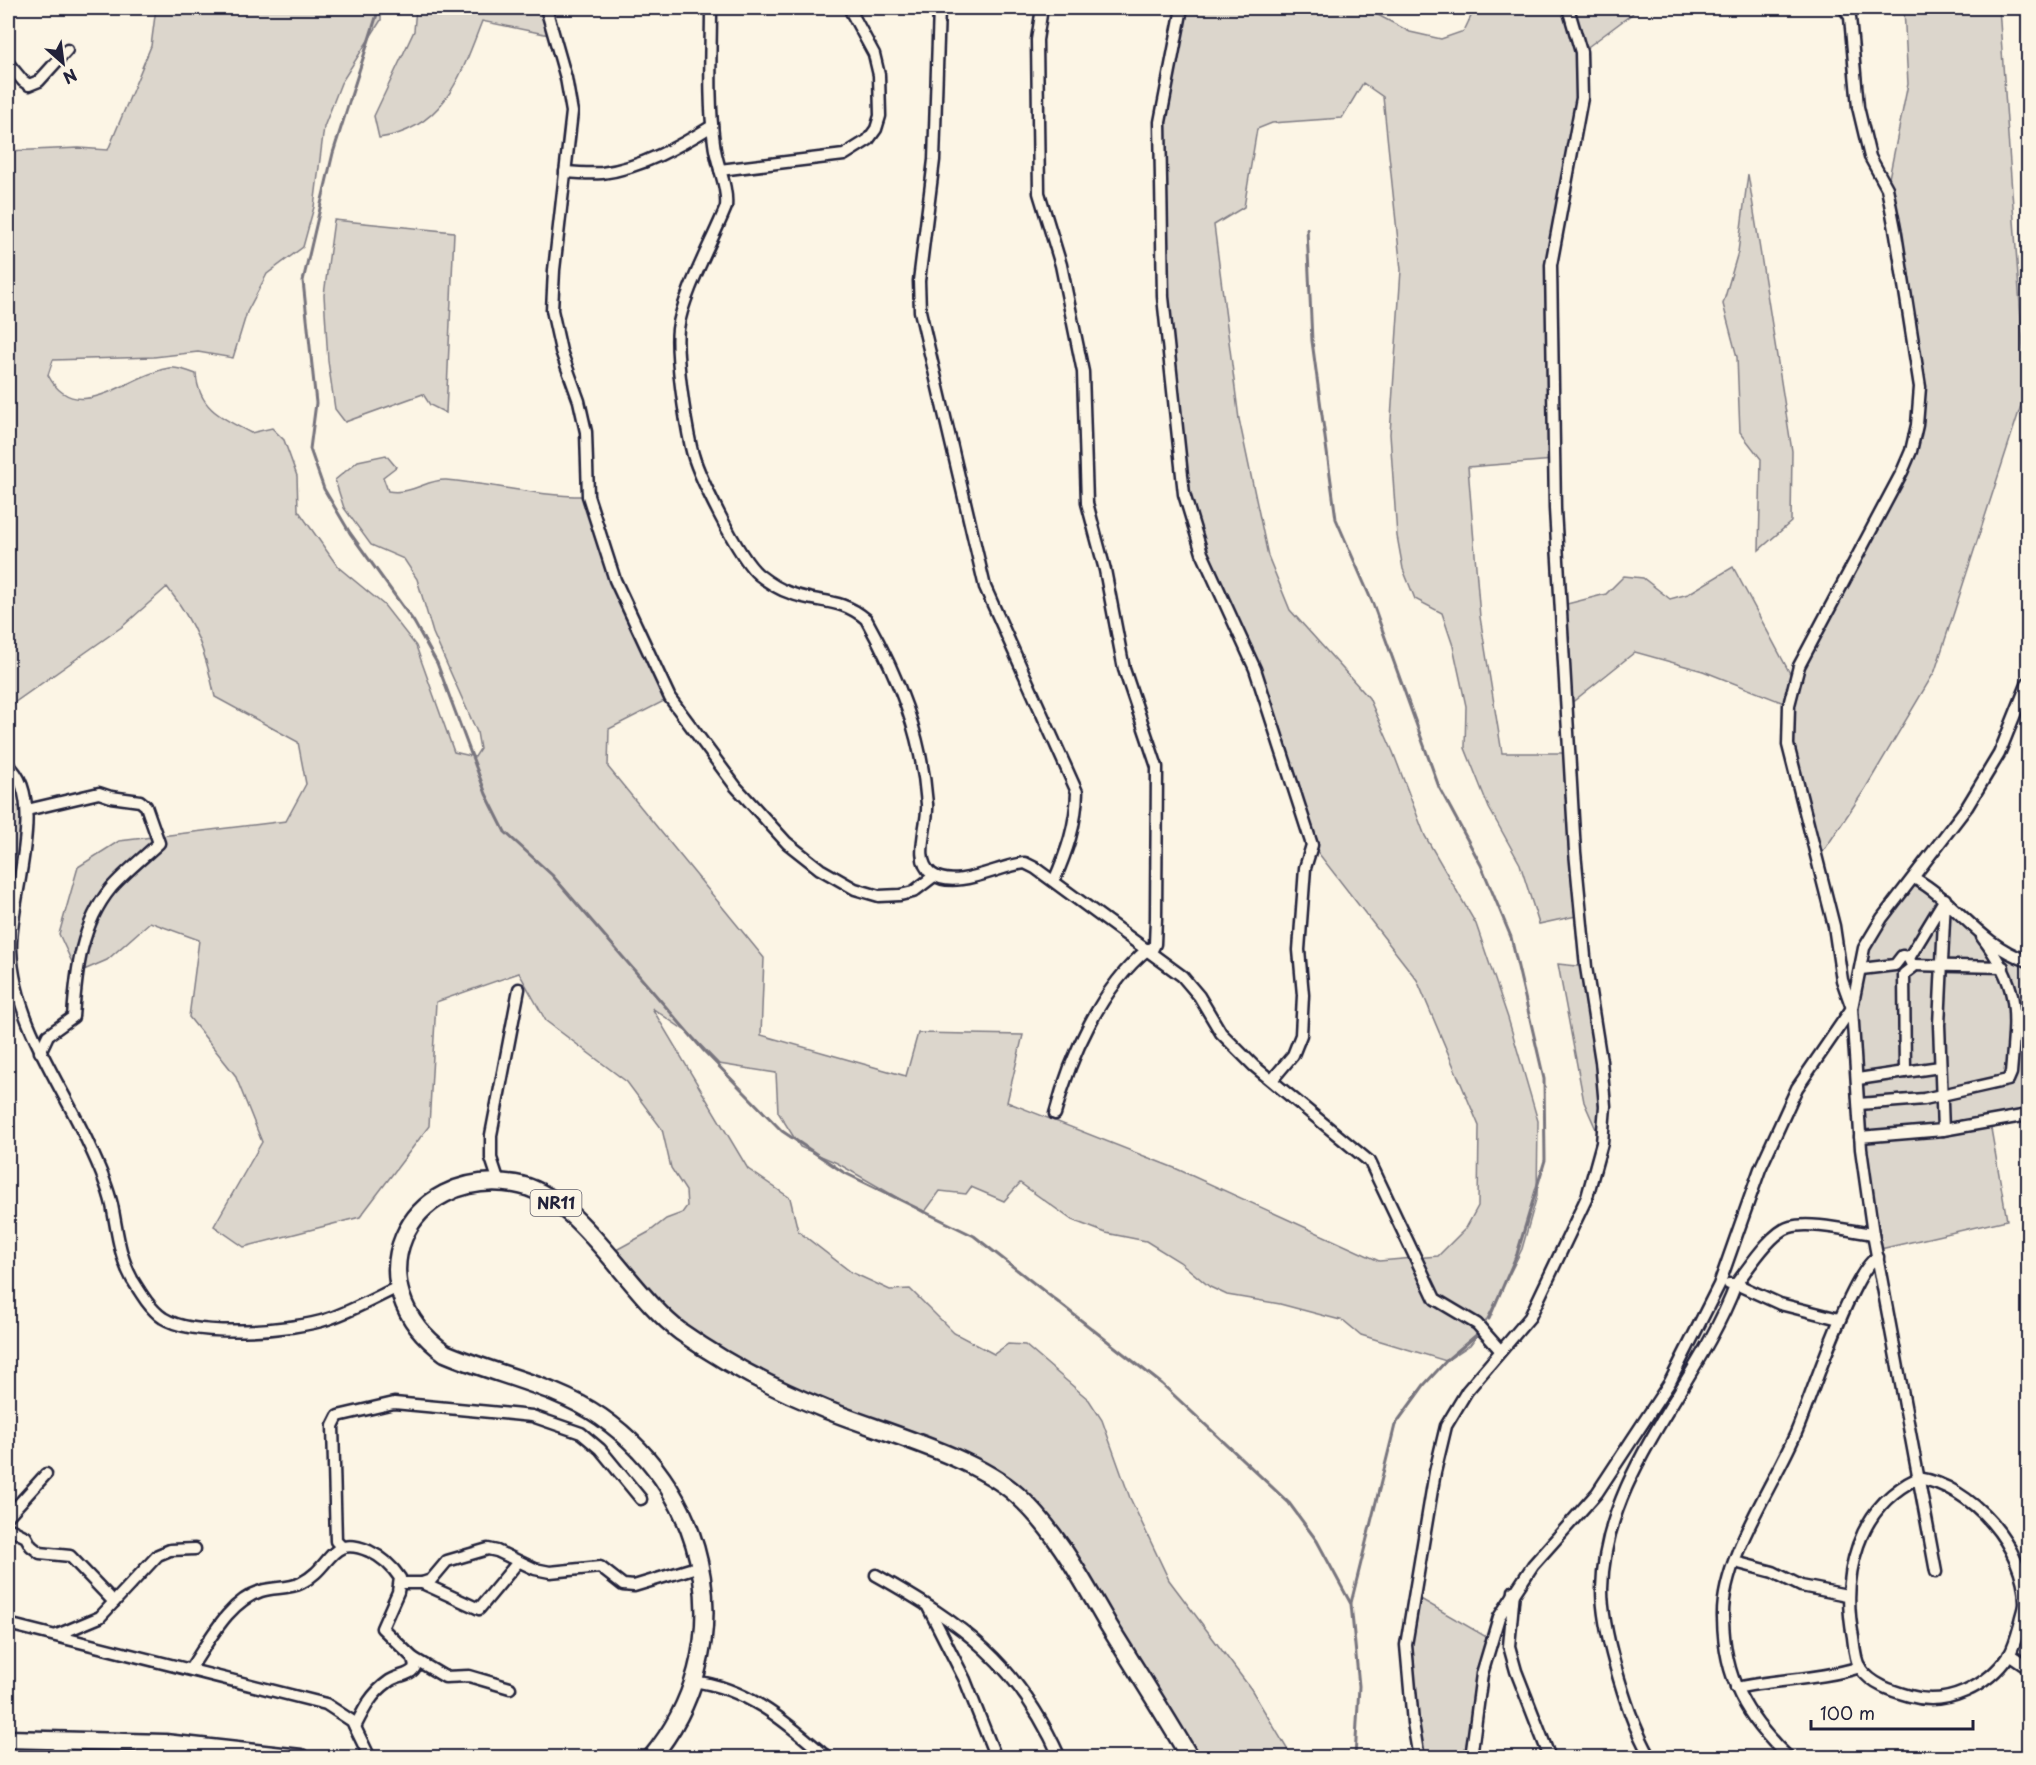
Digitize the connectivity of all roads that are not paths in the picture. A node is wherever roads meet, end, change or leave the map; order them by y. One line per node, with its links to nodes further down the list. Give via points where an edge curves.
1 (546, 8): 13 (street, via 572,112)
2 (711, 8): 11 (street)
3 (849, 8): 12 (street, via 874,54 879,75 880,116 868,140 844,155)
4 (939, 8): 19 (street, via 934,160 919,281 920,311 985,586 1077,792 1070,845)
5 (1042, 8): 22 (street, via 1037,40 1039,193 1061,265 1083,372 1087,503 1124,669 1157,767 1156,918 1155,944)
6 (1182, 8): 34 (street, via 1160,123 1163,297 1184,494 1202,553 1255,669 1312,844 1305,868 1299,950 1301,1035 1293,1055)
7 (1568, 8): 48 (street, via 1581,52 1582,98 1551,265 1555,509 1575,852 1605,1106 1602,1143 1587,1197 1530,1317)
8 (1844, 8): 29 (street, via 1850,17 1858,107 1870,157 1887,188 1920,387 1911,451 1803,658 1789,705 1791,763)
9 (67, 50): 10 (street, via 39,81 29,85)
10 (8, 63)
11 (712, 126): 12 (street); 13 (street, via 650,159 603,173)
12 (720, 170): 17 (street, via 726,207 678,328 691,449 739,551 756,573 791,594 837,602 866,619 916,731 928,807 922,858)
13 (565, 172): 17 (street, via 552,310 586,432 588,496 615,580 669,696 736,787 787,843 820,868 855,889 879,896 913,892)
14 (2028, 682): 18 (street, via 1999,754 1967,807)
15 (8, 765): 16 (street, via 22,782)
16 (27, 810): 30 (street, via 11,950 23,1013); 30 (street, via 99,793 140,801 146,806 159,843 111,889 91,923 80,956 73,1017 48,1035)
17 (934, 876): 19 (street, via 961,879 1025,864)
18 (1914, 878): 20 (street); 27 (street, via 1864,948)
19 (1054, 881): 22 (street)
20 (1945, 899): 21 (street); 23 (street); 25 (street)
21 (1982, 937): 24 (street); 26 (street)
22 (1150, 951): 34 (street, via 1182,976 1200,996 1221,1033); 37 (street, via 1133,961 1112,988 1066,1074)
23 (1911, 961): 25 (street); 27 (street, via 1902,956 1895,964); 32 (street, via 1909,972 1904,974)
24 (2028, 961)
25 (1940, 966): 26 (street); 31 (street)
26 (2003, 967): 35 (street, via 2014,995 2008,1080)
27 (1861, 969): 29 (street)
28 (519, 989): 41 (street, via 491,1135 491,1158)
29 (1852, 1008): 33 (street); 44 (street, via 1797,1088 1760,1169)
30 (40, 1053): 46 (street, via 79,1122 99,1168 132,1278 153,1310 163,1318 201,1329 296,1327 346,1312)
31 (1940, 1067): 32 (street); 35 (street)
32 (1905, 1072): 33 (street)
33 (1858, 1079): 36 (street)
34 (1272, 1080): 48 (street, via 1370,1162 1435,1299 1477,1324)
35 (1942, 1094): 36 (street); 39 (street)
36 (1859, 1104): 40 (street)
37 (1055, 1114)
38 (2028, 1115): 39 (street)
39 (1943, 1130): 40 (street)
40 (1860, 1137): 42 (street)
41 (499, 1182): 46 (highway, NR11, via 464,1186 443,1195 412,1222 398,1251); 88 (highway, NR11, via 532,1189 562,1208 658,1313 744,1372 821,1408 969,1466 1015,1493 1038,1516 1074,1567)
42 (1873, 1234): 43 (street); 45 (street, via 1790,1226 1769,1243)
43 (1878, 1257): 47 (street, via 1867,1264); 50 (street)
44 (1719, 1284): 45 (street); 63 (street, via 1670,1382 1597,1493)
45 (1736, 1284): 47 (street, via 1780,1304); 92 (street, via 1629,1485 1613,1526 1605,1568 1604,1617 1612,1652 1630,1715)
46 (398, 1287): 58 (highway, NR11, via 403,1307 416,1326 445,1353 575,1401 602,1418 645,1456 672,1491 696,1542)
47 (1839, 1319): 57 (street, via 1797,1431 1752,1520)
48 (1500, 1350): 89 (street, via 1456,1407 1446,1426 1435,1472 1406,1645)
49 (46, 1474): 52 (street)
50 (1918, 1478): 59 (street); 64 (street, via 1887,1497 1868,1525 1853,1559); 69 (street, via 1939,1481 1975,1506 1999,1531 2019,1568 2025,1604)
51 (641, 1499): 54 (street, via 600,1449 581,1433 532,1416 394,1403 338,1416 333,1426 336,1541)
52 (8, 1516)
53 (8, 1528): 65 (street, via 20,1533 40,1553 70,1556)
54 (342, 1547): 61 (street, via 348,1544 384,1559 397,1573); 73 (street, via 300,1584 262,1591 234,1607)
55 (195, 1549): 65 (street, via 170,1550 158,1555)
56 (518, 1562): 58 (street, via 550,1572 600,1567 623,1585 634,1586); 62 (street, via 488,1549 465,1554 447,1561 431,1580); 62 (street, via 479,1609)
57 (1736, 1562): 64 (street, via 1773,1572 1801,1586); 76 (street, via 1724,1593 1723,1619)
58 (700, 1566): 74 (highway, NR11, via 705,1623 703,1650)
59 (1936, 1572)
60 (876, 1575): 66 (street)
61 (400, 1583): 62 (street); 70 (street, via 382,1628)
62 (423, 1583)
63 (1514, 1591): 90 (street, via 1499,1617 1482,1674); 91 (street, via 1509,1646)
64 (1847, 1595): 71 (street)
65 (114, 1602): 68 (street, via 100,1617)
66 (928, 1606): 86 (street); 87 (street, via 952,1620 1001,1664 1020,1687)
67 (8, 1624): 68 (street)
68 (57, 1635): 73 (street)
69 (2009, 1654): 71 (street, via 1990,1676 1948,1698 1922,1699 1883,1688); 72 (street)
70 (413, 1658): 75 (street, via 445,1677 470,1676); 77 (street, via 414,1670 397,1676 375,1693)
71 (1860, 1667): 76 (street, via 1806,1680)
72 (2028, 1667)
73 (190, 1669): 77 (street, via 326,1704 343,1713)
74 (693, 1681): 84 (highway, NR11, via 673,1729); 85 (street, via 720,1684 770,1711)
75 (510, 1688)
76 (1736, 1688): 93 (street, via 1763,1733)
77 (355, 1727): 83 (street)
78 (67, 1738): 79 (highway); 80 (highway, via 165,1743); 81 (street)
79 (8, 1739)
80 (255, 1755): 82 (highway)
81 (52, 1758)
82 (301, 1758)
83 (370, 1758)
84 (651, 1758)
85 (830, 1758)
86 (996, 1758)
87 (1060, 1758)
88 (1190, 1758)
89 (1419, 1758)
90 (1471, 1758)
91 (1550, 1758)
92 (1651, 1758)
93 (1789, 1758)

